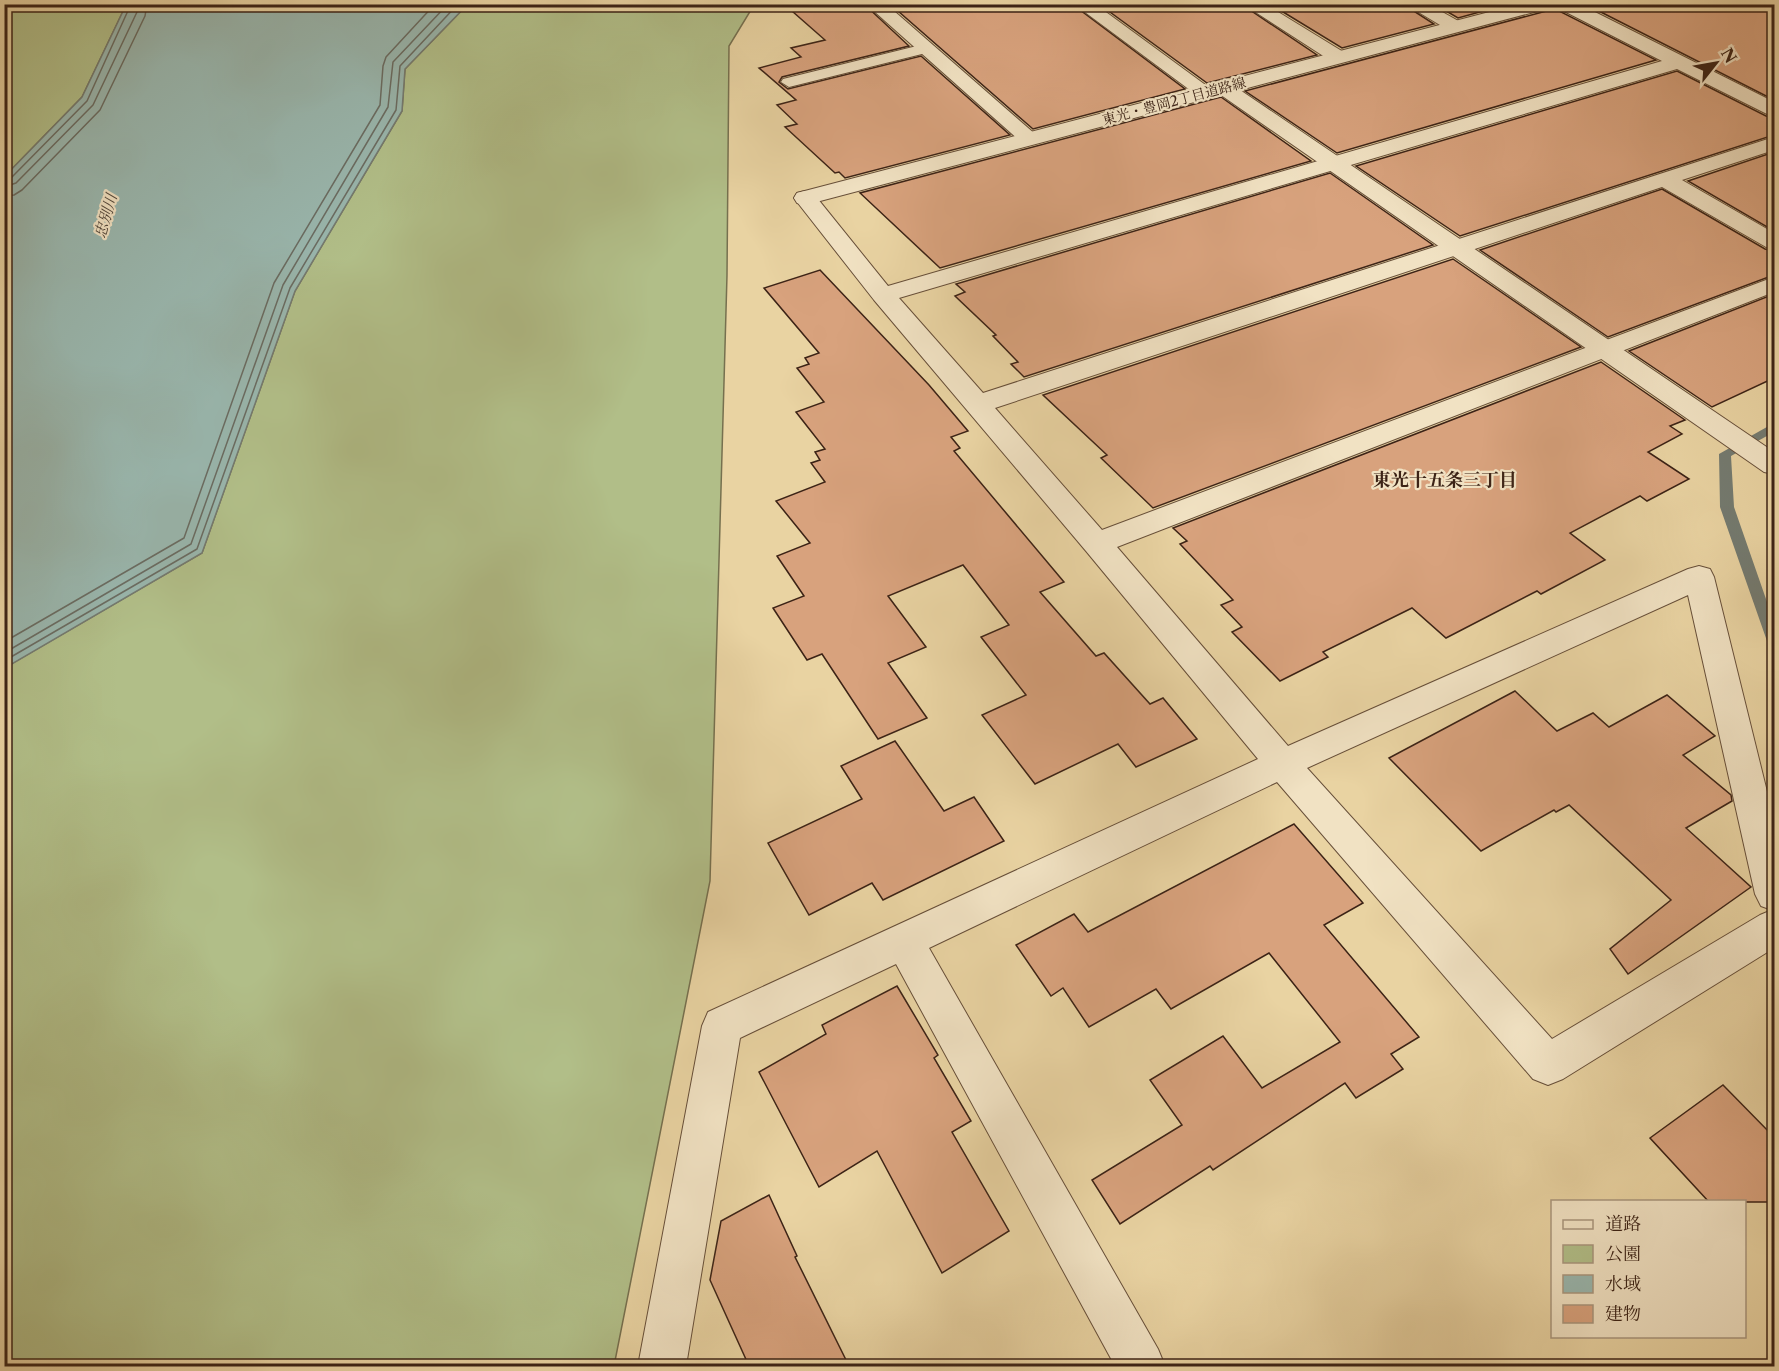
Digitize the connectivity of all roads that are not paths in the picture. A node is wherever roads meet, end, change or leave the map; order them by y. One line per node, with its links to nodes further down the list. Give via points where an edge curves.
1 (875, 4): 8 (street)
2 (1083, 4): 12 (street)
3 (1251, 4): 9 (street)
4 (1414, 4): 7 (street)
5 (1543, 4): 7 (street, 東光・豊岡2丁目道路線)
6 (1564, 4): 10 (street)
7 (1456, 27): 9 (street, 東光・豊岡2丁目道路線)
8 (926, 49): 11 (lane); 14 (street)
9 (1338, 57): 12 (street, 東光・豊岡2丁目道路線)
10 (1679, 62): 13 (street); 16 (street)
11 (789, 82)
12 (1215, 90): 14 (street, 東光・豊岡2丁目道路線); 16 (street)
13 (1774, 110)
14 (1028, 138): 21 (street, 東光・豊岡2丁目道路線, via 805,198)
15 (1774, 143): 17 (street)
16 (1334, 163): 19 (street); 21 (street)
17 (1664, 179): 18 (street); 19 (street)
18 (1774, 242)
19 (1455, 247): 22 (street); 23 (street)
20 (1774, 284): 22 (street)
21 (883, 296): 23 (street)
22 (1604, 349): 24 (street); 25 (street)
23 (978, 404): 25 (street)
24 (1774, 465)
25 (1097, 543): 26 (street)
26 (1282, 764): 27 (street, via 1699,577); 28 (street, via 1548,1065); 29 (street)
27 (1774, 894)
28 (1774, 927)
29 (904, 940): 30 (street, via 722,1026); 31 (street)
30 (662, 1366)
31 (1141, 1366)

